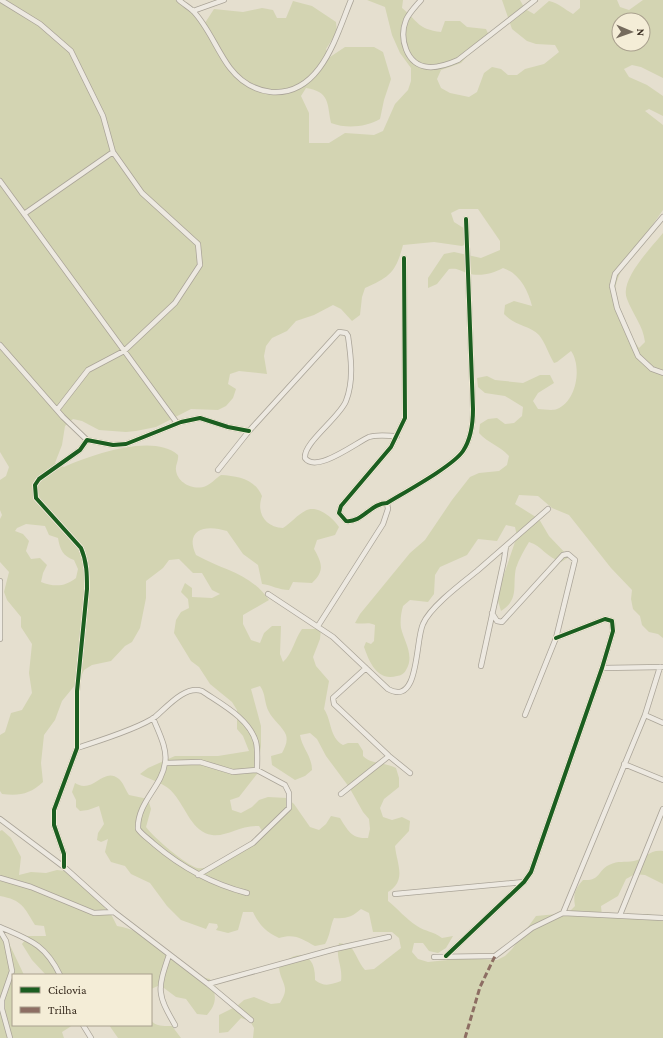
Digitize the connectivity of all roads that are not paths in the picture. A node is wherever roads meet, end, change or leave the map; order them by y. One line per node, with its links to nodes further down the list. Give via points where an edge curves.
1 (1, 0): 8 (street, via 40,24 71,51 103,116)
2 (178, 0): 7 (street)
3 (224, 0): 7 (street)
4 (351, 0): 7 (street, via 327,56 312,78 280,92 253,88 230,69)
5 (421, 0): 6 (street, via 406,20 404,37 406,52 429,67 443,66 458,60)
6 (535, 0)
7 (193, 11)
8 (113, 152): 10 (street); 15 (street, via 142,193 198,244 200,265 175,303)
9 (0, 181): 10 (street)
10 (24, 214): 15 (street)
11 (663, 217): 16 (street, via 615,274 612,286 617,308 638,356 652,369)
12 (466, 219): 23 (street, via 473,410 471,433 468,443 456,459)
13 (404, 258): 20 (street, via 406,401 405,418)
14 (0, 345): 17 (street)
15 (124, 351): 17 (street, via 88,370); 18 (street)
16 (663, 373)
17 (57, 410): 21 (street)
18 (177, 423): 19 (street, via 200,418); 21 (street, via 126,444 113,445)
19 (249, 431): 20 (street, via 337,333 342,332 347,334 349,343 349,392 339,412 307,448 305,458 316,463 369,437); 22 (street)
20 (397, 436): 23 (street, via 392,447 341,506 339,513 346,521 355,520 378,505)
21 (87, 440): 40 (street, via 80,450 39,479 34,491 41,505 75,539 86,558 87,590 77,691)
22 (218, 470)
23 (387, 503): 29 (street, via 388,509 383,524)
24 (548, 509): 25 (street)
25 (506, 546): 28 (street); 34 (street, via 456,588 423,623 416,663 407,688 402,692 392,692)
26 (0, 581): 31 (street)
27 (268, 594): 29 (street)
28 (492, 613): 30 (street, via 497,621 502,622 563,556 568,554 575,562); 32 (street)
29 (318, 626): 34 (street)
30 (556, 638): 35 (street, via 605,619 612,621 614,631); 36 (street)
31 (0, 639)
32 (481, 666)
33 (662, 667): 35 (street); 37 (street)
34 (366, 668): 41 (street, via 340,691 333,701 339,710)
35 (602, 668): 53 (street, via 535,863)
36 (525, 715)
37 (645, 715): 39 (street); 43 (street)
38 (153, 718): 40 (street, via 113,736); 42 (street, via 163,743); 44 (street, via 185,693 192,690 202,691 236,715 251,731 256,742)
39 (663, 723)
40 (77, 748): 50 (street, via 54,810 54,825 64,854)
41 (389, 756): 45 (street); 47 (street)
42 (166, 763): 44 (street, via 200,762 233,772); 51 (street, via 140,813 138,829 169,856)
43 (624, 764): 46 (street); 57 (street)
44 (258, 770): 51 (street, via 285,785 289,793 289,808 253,843)
45 (410, 773)
46 (663, 780)
47 (341, 794)
48 (663, 809): 58 (street)
49 (0, 819): 50 (street)
50 (64, 867): 56 (street)
51 (198, 875): 54 (street)
52 (0, 878): 56 (street, via 31,887 94,913)
53 (524, 882): 55 (street); 64 (street)
54 (247, 893)
55 (396, 894)
56 (114, 912): 63 (street)
57 (563, 913): 58 (street); 64 (street, via 532,928 495,956)
58 (620, 915): 59 (street)
59 (663, 918)
60 (0, 927): 66 (street, via 45,950)
61 (0, 931): 71 (street, via 6,941 12,971 2,1000)
62 (389, 937): 67 (street)
63 (169, 955): 67 (street); 69 (street, via 160,983 160,997)
64 (446, 956): 65 (street)
65 (434, 957)
66 (59, 974)
67 (208, 984): 68 (street)
68 (251, 1020)
69 (175, 1025)
70 (84, 1026): 72 (street)
71 (10, 1038)
72 (91, 1038)

